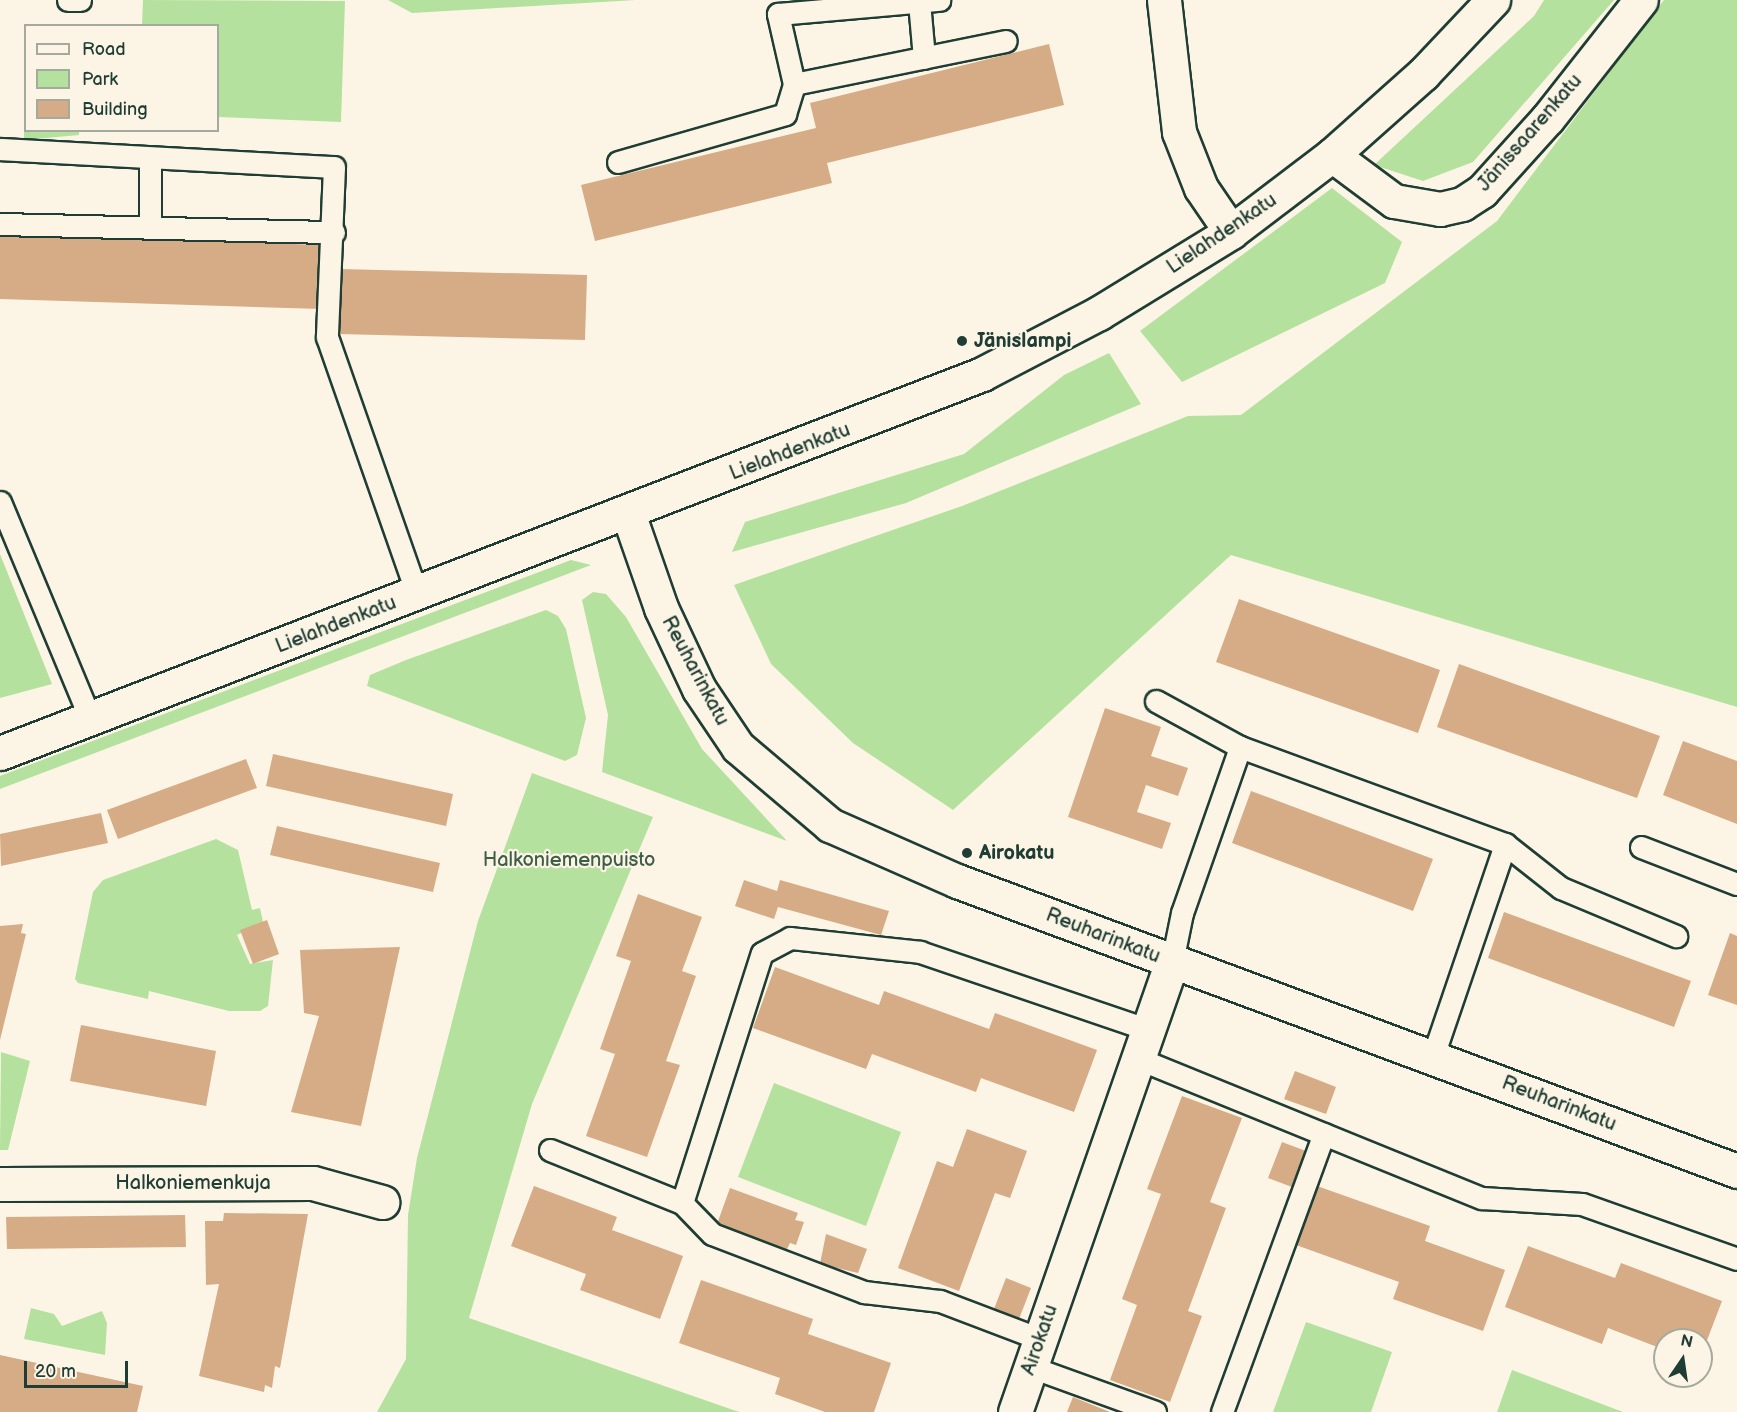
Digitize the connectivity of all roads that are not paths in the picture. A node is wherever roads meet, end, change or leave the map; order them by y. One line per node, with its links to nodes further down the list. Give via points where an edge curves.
1 (68, 0): 2 (lane)
2 (80, 0)
3 (1164, 0): 17 (street, via 1179,132 1201,188)
4 (1493, 0): 11 (street, Lielahdenkatu, via 1423,74)
5 (1641, 0): 11 (street, Jänissaarenkatu, via 1548,118 1482,191 1462,204 1440,209 1394,201)
6 (929, 1): 8 (lane); 9 (lane, via 778,14)
7 (1006, 41): 8 (lane)
8 (924, 58): 9 (lane)
9 (794, 84): 13 (lane, via 785,114)
10 (0, 149): 12 (lane)
11 (1332, 155): 17 (street, Lielahdenkatu)
12 (150, 158): 15 (lane); 16 (lane, via 334,167)
13 (618, 162)
14 (0, 224): 15 (lane)
15 (150, 227): 16 (lane)
16 (334, 232): 20 (lane, via 327,337)
17 (1231, 232): 19 (street, Lielahdenkatu, via 1099,313 982,374)
18 (0, 502): 22 (lane)
19 (628, 513): 20 (street, Lielahdenkatu); 29 (street, Reuharinkatu, via 661,608 699,689 738,747 791,797 882,851)
20 (417, 594): 22 (street, Lielahdenkatu)
21 (1156, 701): 23 (lane)
22 (90, 718): 24 (street, Lielahdenkatu)
23 (1240, 747): 25 (lane); 29 (lane, via 1182,913)
24 (0, 753)
25 (1505, 844): 28 (lane, via 1561,888); 31 (lane)
26 (1641, 847): 27 (lane)
27 (1737, 884)
28 (1676, 936)
29 (1172, 962): 30 (street, Airokatu); 31 (street, Reuharinkatu)
30 (1144, 1045): 32 (lane); 37 (lane, via 920,952 790,938 762,953); 39 (street, Airokatu)
31 (1433, 1056): 34 (street, Reuharinkatu)
32 (1324, 1134): 38 (lane, via 1482,1198 1582,1204); 42 (lane)
33 (550, 1150): 37 (lane)
34 (1737, 1171)
35 (0, 1184): 36 (street, Halkoniemenkuja, via 313,1183)
36 (382, 1202)
37 (682, 1203): 39 (lane, via 712,1234 864,1292 940,1301)
38 (1737, 1259)
39 (1035, 1353): 40 (street, Airokatu); 41 (lane)
40 (1014, 1412)
41 (1155, 1412)
42 (1221, 1412)

